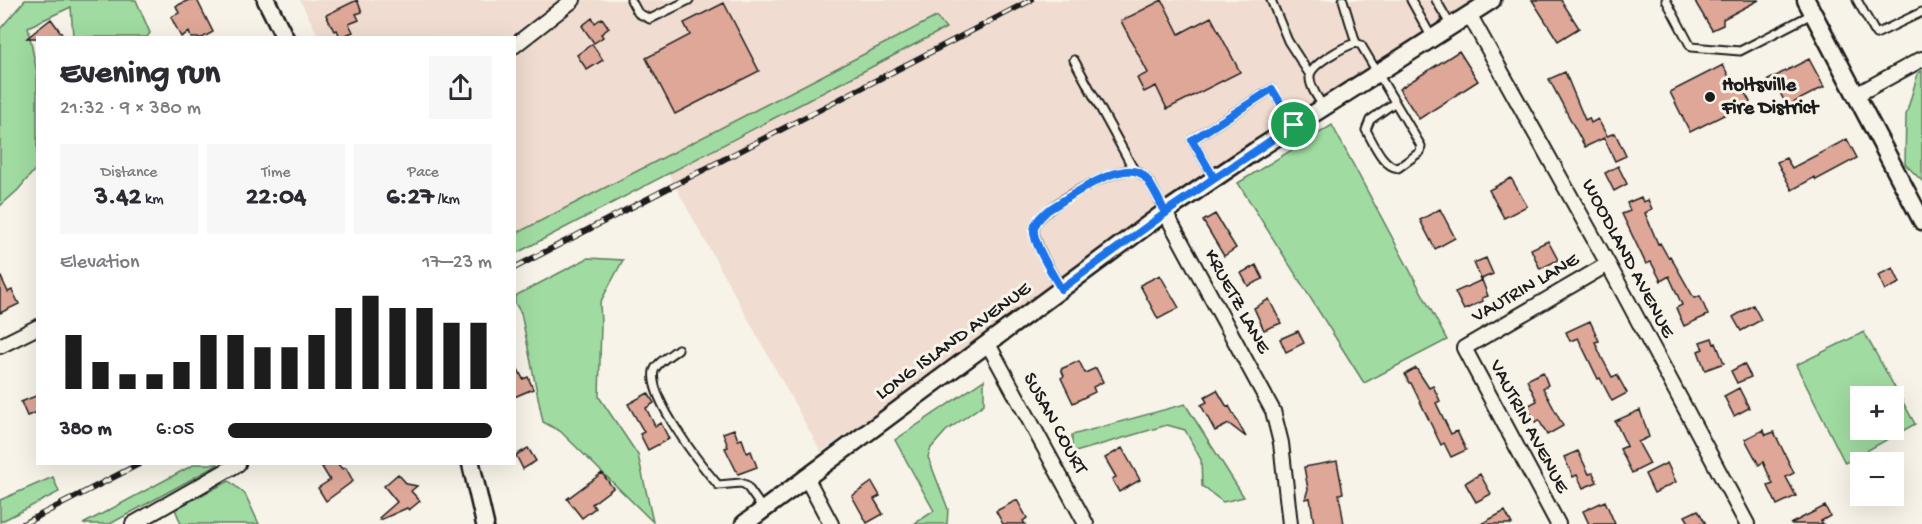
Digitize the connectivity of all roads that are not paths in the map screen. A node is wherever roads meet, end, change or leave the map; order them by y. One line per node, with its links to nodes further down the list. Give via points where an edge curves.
1 (266, 0): 16 (street)
2 (573, 0): 19 (street)
3 (631, 0): 4 (lane, via 638,13 650,20)
4 (689, 0)
5 (1271, 0): 23 (lane, via 1288,41)
6 (1342, 0): 18 (lane)
7 (1411, 0): 17 (lane)
8 (1436, 0): 15 (lane)
9 (1491, 0): 14 (street, LONG ISLAND AVENUE)
10 (1666, 0): 12 (lane, via 1691,47 1740,51)
11 (1857, 0): 13 (lane, via 1876,34)
12 (1810, 7): 24 (street)
13 (1922, 12)
14 (1469, 14): 15 (street, LONG ISLAND AVENUE); 32 (street, WOODLAND AVENUE)
15 (1451, 26): 17 (street, LONG ISLAND AVENUE)
16 (284, 36)
17 (1432, 38): 22 (street, LONG ISLAND AVENUE)
18 (1356, 42): 22 (lane); 23 (lane, via 1312,68)
19 (516, 44)
20 (1922, 59): 24 (street)
21 (1074, 60): 28 (lane)
22 (1378, 72): 25 (lane); 26 (street, LONG ISLAND AVENUE)
23 (1310, 75): 26 (lane)
24 (1856, 95): 31 (street)
25 (1394, 103): 25 (lane, via 1421,146 1420,152 1398,168 1387,164 1366,130 1370,120)
26 (1323, 106): 27 (street, LONG ISLAND AVENUE)
27 (1294, 125): 29 (street, LONG ISLAND AVENUE); 29 (lane, via 1272,89 1192,140)
28 (1134, 170): 30 (lane, via 1152,187); 33 (lane, via 1113,173 1038,219 1034,237)
29 (1214, 178): 30 (street, LONG ISLAND AVENUE)
30 (1165, 212): 33 (street, LONG ISLAND AVENUE); 48 (street, KRUETZ LANE, via 1273,411 1281,443)
31 (1922, 221)
32 (1608, 264): 37 (street, VAUTRIN LANE); 50 (street, WOODLAND AVENUE)
33 (1061, 289): 35 (street, LONG ISLAND AVENUE)
34 (36, 328): 36 (street)
35 (988, 344): 41 (street, LONG ISLAND AVENUE); 47 (street, SUSAN COURT)
36 (0, 346)
37 (1464, 348): 49 (street, VAUTRIN AVENUE)
38 (678, 349): 42 (lane, via 656,367 655,383 661,399 693,454 718,485 746,485)
39 (236, 465): 43 (street)
40 (471, 465): 44 (street)
41 (806, 477): 42 (street, LONG ISLAND AVENUE); 46 (street)
42 (764, 509): 45 (street, LONG ISLAND AVENUE)
43 (133, 524)
44 (486, 524)
45 (744, 524)
46 (831, 524)
47 (1086, 524)
48 (1290, 524)
49 (1558, 524)
50 (1747, 524)

